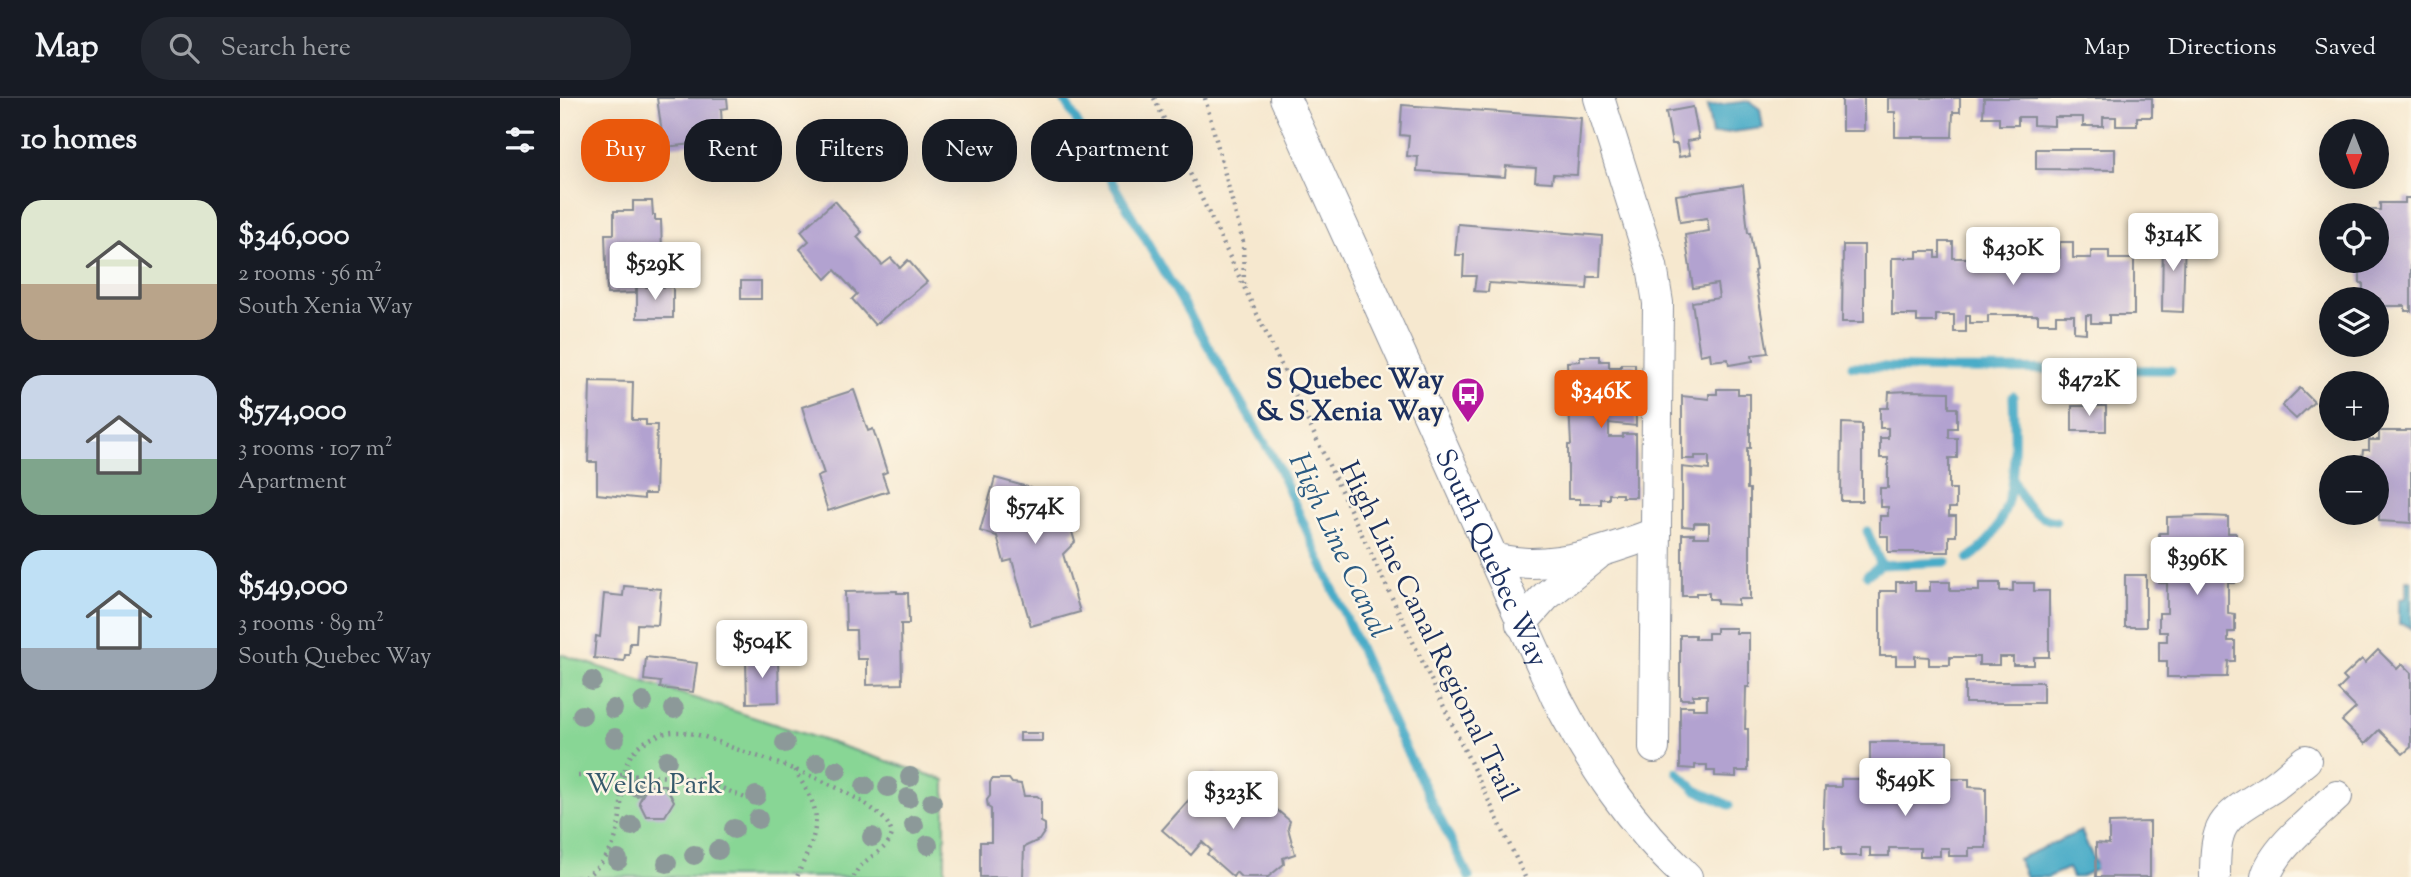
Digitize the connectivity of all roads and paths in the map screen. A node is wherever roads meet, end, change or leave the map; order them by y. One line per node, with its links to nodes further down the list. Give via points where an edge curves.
1 (1154, 98): 5 (path, High Line Canal Regional Trail)
2 (1205, 98): 5 (path, via 1243,242)
3 (1285, 98): 8 (street, South Quebec Way)
4 (1599, 98): 6 (street, via 1658,295)
5 (1244, 286): 20 (path, High Line Canal Regional Trail)
6 (1657, 533): 7 (street); 10 (street)
7 (1597, 555): 8 (street, via 1531,563); 9 (street, via 1546,596)
8 (1493, 559): 9 (street, South Quebec Way)
9 (1521, 624): 21 (street, South Quebec Way, via 1580,744 1604,781 1637,826)
10 (1654, 748)
11 (2306, 760): 22 (street, via 2227,819 2216,844)
12 (795, 769): 13 (path, via 676,732 653,737 640,746); 18 (path, via 812,801 815,820); 19 (path, via 875,811 890,827 890,841 862,863)
13 (623, 774): 14 (path); 16 (path, via 701,779); 17 (path, via 621,815 612,846)
14 (578, 776)
15 (2337, 796): 23 (street, via 2287,845)
16 (745, 798)
17 (585, 877)
18 (797, 877)
19 (854, 877)
20 (1525, 877)
21 (1687, 877)
22 (2215, 877)
23 (2266, 877)

